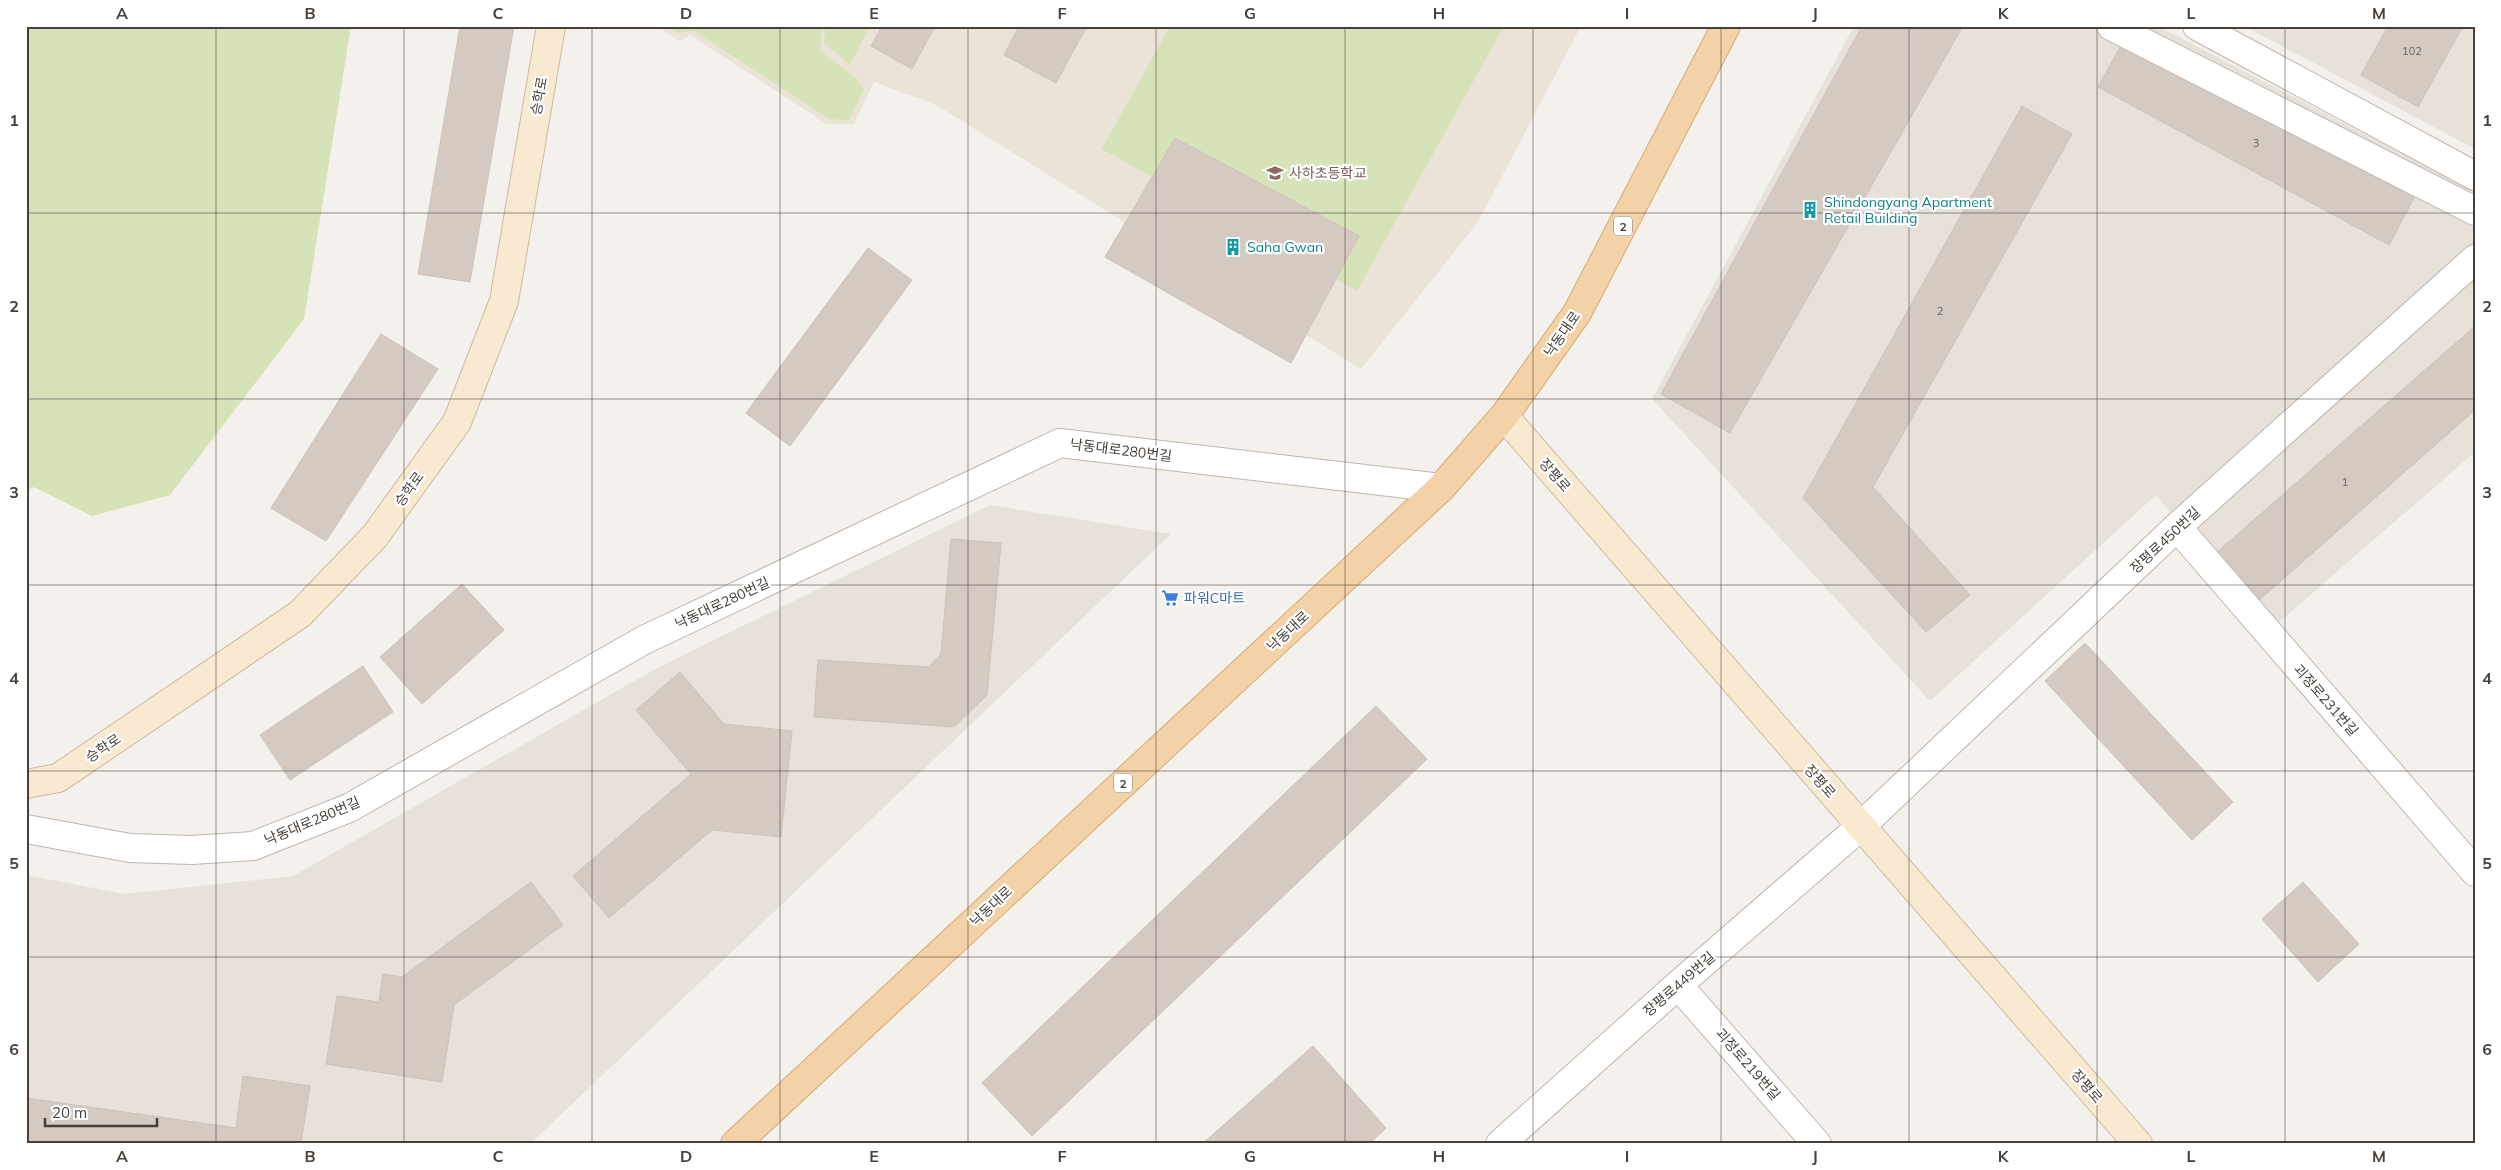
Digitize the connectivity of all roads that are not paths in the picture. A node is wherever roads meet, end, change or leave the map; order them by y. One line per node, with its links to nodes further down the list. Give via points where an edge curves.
1 (551, 26): 11 (street, 승학로, via 504,301 457,422 375,536 300,614 58,778)
2 (1726, 26): 8 (main road, 낙동대로 / 2, via 1577,313)
3 (2111, 26): 6 (street)
4 (2197, 26): 5 (street)
5 (2475, 176)
6 (2475, 211)
7 (2475, 259): 10 (street, 장평로450번길)
8 (1504, 416): 9 (main road, 낙동대로 / 2); 12 (street, 장평로)
9 (1441, 488): 13 (street, 낙동대로280번길, via 1060,442 644,640 348,808 253,846 192,850 130,848); 16 (main road, 낙동대로 / 2)
10 (2178, 527): 12 (street, 장평로450번길); 14 (street, 괴정로231번길)
11 (26, 784)
12 (1860, 827): 15 (street, 장평로449번길); 19 (street, 장평로)
13 (26, 829)
14 (2475, 872)
15 (1678, 985): 17 (street, 장평로449번길); 18 (street, 괴정로219번길)
16 (735, 1144)
17 (1500, 1144)
18 (1818, 1144)
19 (2138, 1144)

